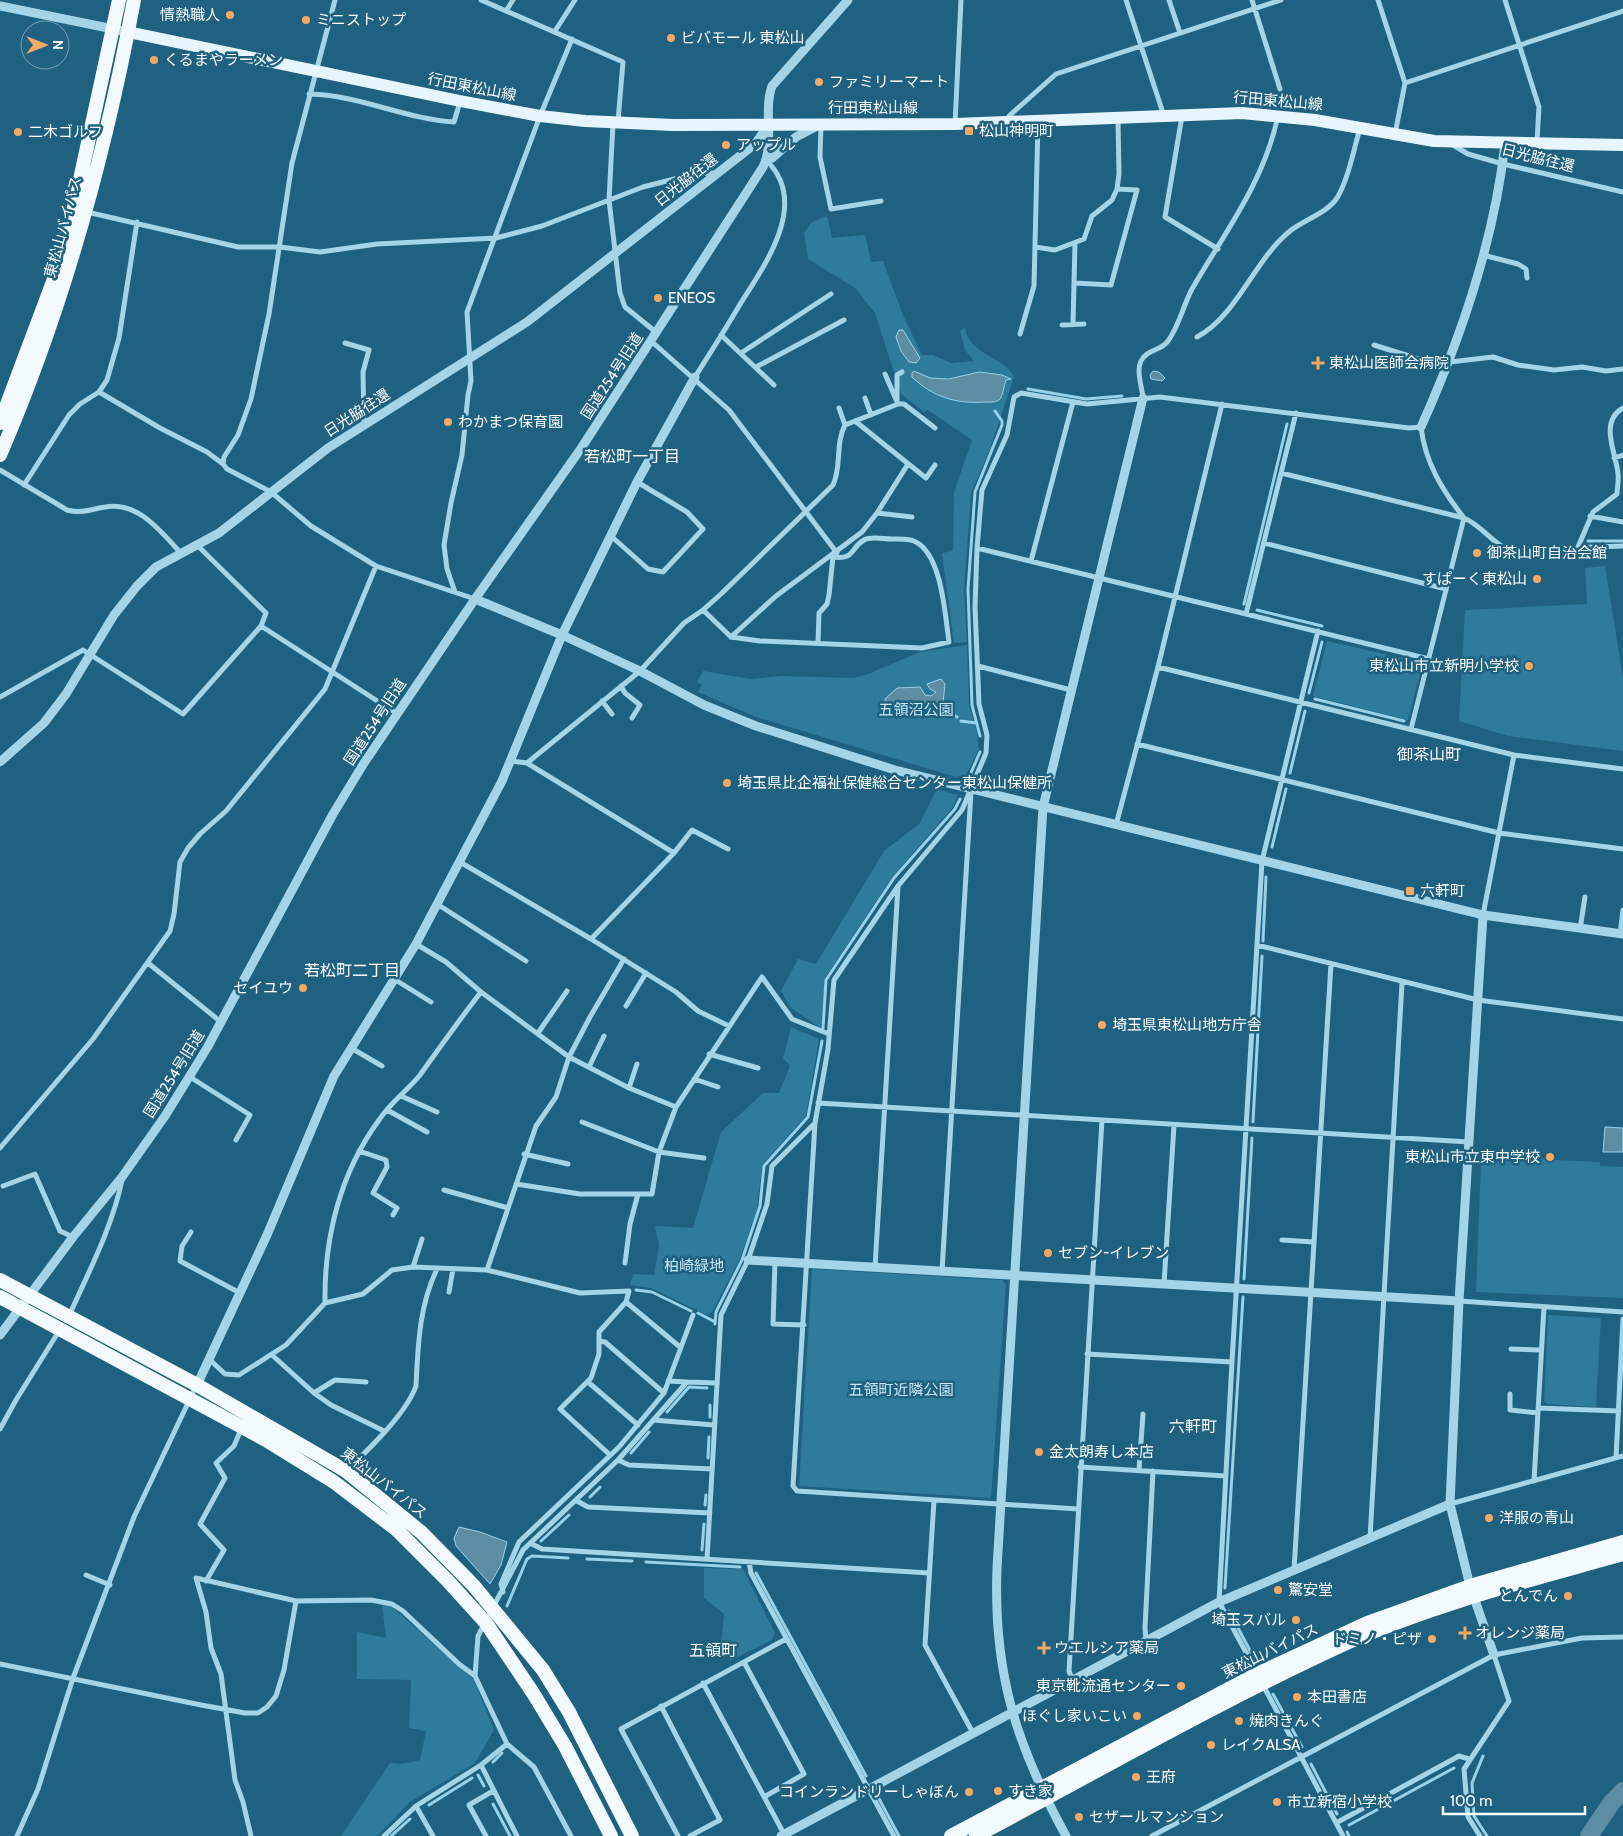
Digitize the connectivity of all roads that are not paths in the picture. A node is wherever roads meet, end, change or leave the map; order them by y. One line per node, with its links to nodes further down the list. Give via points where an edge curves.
1 (119, 0): 19 (highway, 東松山バイパス)
2 (134, 0): 21 (highway, 東松山バイパス)
3 (335, 0): 26 (street)
4 (481, 0): 17 (street)
5 (513, 0): 17 (street)
6 (575, 0): 20 (street)
7 (848, 0): 41 (street, 国道254号旧道, via 772,86 768,99)
8 (961, 0): 40 (street)
9 (1126, 0): 25 (street)
10 (1169, 0): 22 (street)
11 (1252, 0): 16 (street)
12 (1281, 0): 16 (street)
13 (1378, 0): 27 (street)
14 (1505, 0): 24 (street)
15 (0, 6): 19 (street)
16 (1255, 9): 22 (street); 28 (street)
17 (506, 11): 20 (street)
18 (1623, 12): 24 (street)
19 (113, 28): 21 (street); 97 (highway, 東松山バイパス, via 74,207 54,279)
20 (555, 31): 23 (street)
21 (128, 32): 26 (main road, 行田東松山線); 55 (highway, 東松山バイパス)
22 (1180, 33): 25 (street)
23 (572, 39): 33 (street); 37 (street, via 623,62)
24 (1519, 45): 27 (street); 46 (street, via 1539,107)
25 (1141, 46): 34 (street); 38 (street, via 1056,74 1009,116)
26 (314, 72): 29 (street); 30 (main road, 行田東松山線)
27 (1405, 83): 43 (street)
28 (1280, 89)
29 (309, 94): 30 (street, via 454,122); 59 (street, via 292,163)
30 (460, 101): 33 (main road, 行田東松山線)
31 (1182, 115): 32 (main road, 行田東松山線); 34 (main road, 行田東松山線); 61 (street, via 1165,218)
32 (1278, 115): 42 (main road, 行田東松山線); 61 (street, via 1268,156)
33 (540, 116): 37 (main road, 行田東松山線); 57 (street)
34 (1164, 116): 35 (main road, 行田東松山線)
35 (1118, 119): 36 (main road, 行田東松山線); 51 (street)
36 (1038, 122): 38 (main road, 行田東松山線); 60 (street)
37 (616, 123): 41 (main road, 行田東松山線); 53 (street)
38 (1009, 123): 40 (main road, 行田東松山線)
39 (821, 124): 40 (main road, 行田東松山線); 41 (main road, 行田東松山線); 48 (street, via 796,137); 54 (street, via 820,157 831,209)
40 (955, 124)
41 (768, 125): 48 (street, 国道254号旧道); 50 (street, 日光脇往還, via 755,144)
42 (1360, 128): 43 (main road, 行田東松山線); 73 (street, via 1337,197 1324,211 1290,231 1255,270 1221,320 1211,330)
43 (1395, 135): 44 (main road, 行田東松山線)
44 (1450, 142): 45 (main road, 行田東松山線); 49 (street, 日光脇往還, via 1468,154)
45 (1505, 144): 46 (main road, 行田東松山線); 49 (street)
46 (1537, 144): 47 (main road, 行田東松山線)
47 (1623, 145)
48 (766, 160): 72 (street, via 774,168 782,186 784,206 780,232); 74 (street, 国道254号旧道)
49 (1503, 164): 52 (street, 日光脇往還); 63 (street)
50 (716, 173): 53 (street, via 686,176); 62 (street, 日光脇往還)
51 (1117, 189): 58 (street, via 1112,200 1092,216 1084,239); 65 (street, via 1137,190 1111,284)
52 (1623, 192)
53 (609, 200): 57 (street, via 542,226); 62 (street)
54 (881, 201)
55 (85, 212): 56 (street); 103 (highway, 東松山バイパス, via 44,348)
56 (137, 222): 59 (street, via 238,247); 86 (street, via 119,338 107,380)
57 (496, 238): 59 (street, via 377,244 320,252); 78 (street, via 467,312)
58 (1075, 243): 60 (street, via 1055,250); 65 (street)
59 (280, 247): 105 (street, via 251,399)
60 (1035, 247): 71 (street, via 1034,286)
61 (1218, 249): 88 (street, via 1183,306 1170,340 1142,359)
62 (616, 253): 74 (street, via 620,293 625,307); 78 (street, 日光脇往還, via 527,322)
63 (1483, 255): 64 (street, via 1518,264 1526,269); 79 (street)
64 (1527, 278)
65 (1075, 283): 68 (street)
66 (831, 294): 77 (street)
67 (844, 320): 80 (street)
68 (1073, 324): 69 (street); 70 (street)
69 (1084, 324)
70 (1062, 325)
71 (1020, 334)
72 (721, 335): 77 (street); 84 (street)
73 (1197, 336)
74 (654, 337): 84 (street); 134 (street, 国道254号旧道, via 582,447)
75 (345, 343): 98 (street, via 369,350 363,372)
76 (1374, 345): 79 (street)
77 (741, 352): 80 (street)
78 (469, 358): 98 (street, 日光脇往還); 132 (street, via 472,372 462,455 444,545 447,569)
79 (1449, 365): 81 (street, via 1493,357 1518,365 1554,370 1582,367 1606,371); 100 (street)
80 (756, 367): 85 (street)
81 (1623, 369)
82 (902, 372): 89 (street, via 897,375)
83 (885, 374): 89 (street)
84 (695, 377): 110 (street); 114 (street, via 729,410)
85 (774, 385)
86 (99, 392): 105 (street); 111 (street, via 69,415)
87 (865, 398): 95 (street)
88 (1143, 398): 90 (street, via 1087,404); 91 (street); 130 (street)
89 (897, 402): 95 (street); 101 (street)
90 (1073, 402): 125 (street, via 1021,393 1014,396 1007,435 982,490); 128 (street)
91 (1222, 404): 94 (street); 133 (street)
92 (839, 408): 99 (street)
93 (1623, 408): 104 (street, via 1618,411 1611,427)
94 (1296, 413): 100 (street); 109 (street)
95 (870, 415): 96 (street)
96 (855, 421): 99 (street); 106 (street)
97 (0, 423)
98 (364, 424): 112 (street, 日光脇往還)
99 (845, 425): 114 (street, via 833,485)
100 (1421, 427): 118 (street, via 1423,446 1432,469)
101 (935, 428)
102 (1623, 454): 104 (street)
103 (0, 455)
104 (1614, 458): 113 (street)
105 (223, 464): 112 (street)
106 (908, 464): 107 (street, via 926,478); 115 (street)
107 (935, 465)
108 (0, 470): 111 (street)
109 (1281, 473): 118 (street); 121 (street)
110 (637, 482): 120 (street); 120 (street, via 687,512 704,529 663,572 648,569)
111 (24, 485): 126 (street, via 73,512 118,505 132,509 150,521)
112 (271, 492): 122 (street, 日光脇往還, via 238,519); 129 (street, via 311,526)
113 (1620, 495): 116 (street)
114 (805, 511): 127 (street); 135 (street)
115 (878, 513): 117 (street); 127 (street)
116 (1590, 516): 119 (street); 124 (street)
117 (912, 517)
118 (1464, 518): 124 (street, via 1508,550); 131 (street)
119 (1623, 522)
120 (611, 536): 139 (street)
121 (1264, 543): 131 (street); 136 (street)
122 (197, 544): 126 (street, 日光脇往還); 137 (street, via 266,613)
123 (1623, 546): 124 (street)
124 (1578, 547)
125 (977, 548): 128 (street); 144 (street)
126 (180, 552): 142 (street, 日光脇往還, via 156,567 137,586)
127 (835, 555): 140 (street, via 776,596); 141 (street, via 828,604 819,613); 141 (street, via 840,558 853,554 863,540 871,538 913,540 934,560 949,642 922,648)
128 (1031, 561): 130 (street)
129 (376, 566): 132 (street); 147 (street)
130 (1099, 578): 133 (street); 149 (street)
131 (1446, 589): 143 (street)
132 (455, 592): 134 (street)
133 (1174, 596): 136 (street); 145 (street)
134 (474, 599): 139 (street); 153 (street, 国道254号旧道)
135 (704, 610): 140 (street); 146 (street, via 684,623)
136 (1246, 614): 138 (street)
137 (261, 626): 142 (street, via 183,714); 147 (street)
138 (1318, 631): 143 (street); 152 (street)
139 (562, 635): 146 (street); 159 (street)
140 (731, 637): 141 (street)
141 (818, 643)
142 (89, 654): 150 (street, via 84,650); 160 (street, 日光脇往還, via 66,694 44,723)
143 (1428, 659): 156 (street)
144 (978, 666): 149 (street); 164 (street, via 979,704 988,743)
145 (1158, 666): 152 (street); 157 (street)
146 (640, 671): 148 (street); 164 (street, via 704,705 756,726 895,770)
147 (332, 672): 153 (street); 185 (street, via 326,689 226,811 188,848 180,862 170,931)
148 (621, 686): 151 (street); 155 (street, via 640,705)
149 (1071, 690): 165 (street)
150 (0, 697)
151 (602, 701): 154 (street); 161 (street)
152 (1302, 701): 156 (street); 163 (street)
153 (396, 713): 196 (street, 国道254号旧道, via 333,814)
154 (612, 714)
155 (632, 718)
156 (1411, 729): 158 (street)
157 (1137, 744): 163 (street); 166 (street)
158 (1514, 754): 162 (street); 167 (street)
159 (511, 761): 161 (street); 172 (street)
160 (0, 762)
161 (527, 763): 170 (street)
162 (1623, 768)
163 (1281, 779): 167 (street); 171 (street)
164 (972, 789): 165 (street); 173 (street, via 962,810); 218 (street)
165 (1043, 807): 166 (street); 219 (street)
166 (1116, 825): 171 (street)
167 (1499, 833): 169 (street); 177 (street)
168 (728, 849): 170 (street, via 692,830)
169 (1623, 849)
170 (674, 853): 180 (street)
171 (1262, 860): 177 (street); 182 (street)
172 (460, 862): 175 (street); 180 (street)
173 (898, 886): 199 (street, via 834,980); 215 (street)
174 (1584, 897): 178 (street)
175 (437, 904): 181 (street); 184 (street)
176 (1623, 910): 179 (street)
177 (1483, 915): 178 (street); 192 (street)
178 (1580, 929): 179 (street)
179 (1622, 934)
180 (591, 939): 183 (street)
181 (416, 944): 188 (street); 191 (street, via 446,962)
182 (1257, 945): 186 (street); 224 (street)
183 (624, 960): 187 (street); 203 (street)
184 (526, 961)
185 (148, 963): 196 (street); 230 (street, via 93,1039)
186 (1330, 964): 189 (street); 226 (street)
187 (646, 973): 194 (street); 197 (street, via 698,1011)
188 (394, 979): 193 (street); 201 (street)
189 (1402, 982): 192 (street); 227 (street)
190 (566, 991): 198 (street)
191 (480, 992): 198 (street); 212 (street)
192 (1478, 1000): 195 (street); 229 (street)
193 (431, 1002)
194 (626, 1006)
195 (1623, 1019)
196 (221, 1022): 208 (street, 国道254号旧道)
197 (728, 1026): 199 (street, via 762,977 792,1018); 202 (street)
198 (538, 1033): 203 (street)
199 (829, 1034): 213 (street)
200 (604, 1036): 206 (street)
201 (351, 1048): 205 (street); 265 (street, via 318,1111)
202 (709, 1054): 207 (street); 209 (street)
203 (569, 1057): 206 (street); 233 (street, via 558,1092 536,1126)
204 (637, 1064): 211 (street)
205 (382, 1066)
206 (589, 1068): 211 (street)
207 (758, 1068)
208 (190, 1077): 228 (street, via 250,1115); 236 (street, 国道254号旧道)
209 (694, 1079): 210 (street); 214 (street)
210 (718, 1087)
211 (628, 1088): 214 (street)
212 (401, 1096): 216 (street); 217 (street)
213 (818, 1103): 215 (street); 222 (street)
214 (676, 1107): 232 (street)
215 (885, 1108): 218 (street); 253 (street)
216 (387, 1110): 225 (street); 231 (street)
217 (437, 1112)
218 (952, 1112): 219 (street); 257 (street)
219 (1024, 1116): 220 (street); 258 (street)
220 (1102, 1120): 223 (street); 259 (street)
221 (582, 1122): 232 (street)
222 (815, 1123): 248 (street, via 772,1166 768,1204); 251 (street)
223 (1174, 1125): 224 (street); 261 (street)
224 (1247, 1129): 226 (street); 262 (street)
225 (427, 1132)
226 (1320, 1133): 227 (street); 247 (street)
227 (1393, 1138): 229 (street); 268 (street)
228 (236, 1140)
229 (1469, 1142): 270 (street)
230 (0, 1148)
231 (359, 1151): 242 (street, via 386,1160 387,1167 373,1194 397,1208); 271 (street, via 348,1174 332,1229 325,1270)
232 (659, 1152): 234 (street); 240 (street, via 652,1194)
233 (524, 1154): 235 (street); 237 (street)
234 (704, 1158)
235 (568, 1164)
236 (122, 1177): 244 (street, 国道254号旧道); 276 (street, via 102,1244)
237 (516, 1184): 240 (street, via 580,1194); 241 (street)
238 (3, 1186): 244 (street, via 34,1174 60,1231)
239 (444, 1190): 241 (street)
240 (638, 1194): 250 (street)
241 (508, 1208): 256 (street)
242 (393, 1215)
243 (190, 1232): 265 (street, via 182,1246 180,1261)
244 (73, 1237): 266 (street, 国道254号旧道)
245 (422, 1239): 252 (street)
246 (1282, 1240): 247 (street)
247 (1314, 1242): 264 (street)
248 (748, 1260): 249 (street); 293 (street, via 721,1315)
249 (775, 1261): 251 (street); 278 (street, via 772,1324)
250 (625, 1263)
251 (807, 1263): 253 (street); 278 (street)
252 (412, 1267): 254 (street); 271 (street, via 392,1270 363,1294)
253 (875, 1267): 257 (street)
254 (437, 1269): 255 (street); 307 (street, via 422,1312 416,1386 412,1397)
255 (453, 1269): 256 (street); 263 (street)
256 (486, 1270): 269 (street, via 580,1293 629,1291)
257 (942, 1271): 258 (street)
258 (1015, 1275): 259 (street); 321 (street)
259 (1091, 1279): 261 (street); 285 (street)
260 (0, 1280): 266 (highway, 東松山バイパス)
261 (1164, 1284): 262 (street)
262 (1237, 1288): 264 (street); 288 (street)
263 (449, 1292)
264 (1311, 1292): 268 (street); 331 (street)
265 (240, 1293): 287 (street)
266 (31, 1296): 273 (street, 国道254号旧道); 276 (highway, 東松山バイパス)
267 (0, 1297): 273 (highway, 東松山バイパス)
268 (1384, 1297): 270 (street); 325 (street)
269 (626, 1302): 281 (street, via 599,1332); 282 (street)
270 (1460, 1302): 272 (street); 322 (street)
271 (325, 1303): 286 (street)
272 (1544, 1307): 274 (street); 284 (street)
273 (21, 1308): 279 (highway, 東松山バイパス); 280 (street, 国道254号旧道)
274 (1623, 1312)
275 (693, 1314): 282 (street)
276 (69, 1316): 294 (highway, 東松山バイパス)
277 (1623, 1319): 300 (street)
278 (804, 1325): 319 (street, via 794,1490)
279 (61, 1329): 298 (highway, 東松山バイパス); 306 (street)
280 (0, 1335)
281 (599, 1340): 291 (street, via 598,1354); 295 (street)
282 (680, 1347): 289 (street)
283 (1511, 1349): 284 (street)
284 (1541, 1350): 299 (street)
285 (1087, 1354): 288 (street); 312 (street)
286 (272, 1355): 287 (street, via 231,1376); 296 (street)
287 (209, 1359): 294 (street)
288 (1232, 1362): 317 (street)
289 (668, 1381): 292 (street); 295 (street)
290 (366, 1382): 296 (street, via 335,1380)
291 (588, 1382): 303 (street); 308 (street, via 560,1409)
292 (687, 1382): 293 (street); 302 (street)
293 (717, 1383): 304 (street)
294 (196, 1385): 298 (street); 315 (highway, 東松山バイパス)
295 (664, 1393): 303 (street)
296 (314, 1394): 307 (street)
297 (1510, 1394): 299 (street, via 1510,1410)
298 (190, 1398): 305 (highway, 東松山バイパス); 335 (street, via 134,1517)
299 (1538, 1411): 300 (street); 318 (street)
300 (1619, 1411): 310 (street)
301 (1143, 1414): 314 (street)
302 (653, 1420): 304 (street); 311 (street)
303 (638, 1425): 308 (street)
304 (714, 1425): 313 (street)
305 (242, 1427): 334 (street, via 234,1446 216,1462 225,1478 200,1524 224,1550); 341 (highway, 東松山バイパス, via 314,1468 376,1512 415,1546)
306 (0, 1429)
307 (384, 1431): 315 (street)
308 (610, 1455): 337 (street, via 518,1542 501,1584)
309 (1623, 1456): 310 (street)
310 (1616, 1458): 318 (street)
311 (618, 1460): 313 (street, via 629,1465); 320 (street)
312 (1080, 1467): 314 (street); 323 (street)
313 (712, 1469): 324 (street)
314 (1140, 1470): 316 (street)
315 (346, 1471): 340 (highway, 東松山バイパス, via 421,1532)
316 (1153, 1471): 317 (street); 344 (street)
317 (1226, 1476): 339 (street)
318 (1534, 1481): 322 (street)
319 (934, 1500): 321 (street); 332 (street)
320 (577, 1501): 324 (street, via 588,1507); 327 (street)
321 (1001, 1504): 323 (street); 355 (street, via 996,1608 999,1655)
322 (1450, 1504): 325 (street); 336 (street)
323 (1078, 1508): 350 (street, via 1068,1671)
324 (710, 1513): 329 (street)
325 (1370, 1538): 331 (street)
326 (1623, 1542): 336 (highway, 東松山バイパス)
327 (530, 1543): 329 (street, via 542,1549); 337 (street)
328 (1623, 1554): 336 (highway, 東松山バイパス)
329 (707, 1559): 330 (street)
330 (749, 1562): 332 (street); 343 (street, via 751,1573)
331 (1294, 1570): 339 (street)
332 (929, 1573): 356 (street, via 925,1645)
333 (86, 1575): 335 (street)
334 (206, 1581): 338 (street); 354 (street, via 196,1578 206,1612 211,1648 222,1674)
335 (110, 1585): 349 (street)
336 (1472, 1591): 345 (street); 351 (highway, 東松山バイパス)
337 (503, 1592): 340 (street)
338 (296, 1601): 348 (street, via 371,1600 392,1604); 354 (street, via 276,1696 258,1713)
339 (1219, 1602): 344 (street); 351 (street)
340 (492, 1608): 341 (street); 376 (highway, 東松山バイパス, via 543,1670 569,1712)
341 (486, 1623): 348 (street, via 478,1636); 375 (highway, 東松山バイパス, via 565,1746)
342 (1623, 1637): 345 (street, via 1582,1638)
343 (786, 1639): 346 (street); 361 (street)
344 (1146, 1640): 350 (street)
345 (1494, 1655): 358 (street); 359 (street, via 1508,1701)
346 (744, 1662): 352 (street); 364 (street, via 804,1774)
347 (0, 1664): 349 (street)
348 (475, 1676): 357 (street)
349 (73, 1678): 354 (street); 368 (street, via 38,1789)
350 (1072, 1679): 355 (street)
351 (1260, 1679): 358 (street); 363 (highway, 東松山バイパス)
352 (704, 1683): 353 (street); 364 (street)
353 (661, 1706): 377 (street, via 621,1729); 378 (street, via 720,1820)
354 (226, 1710): 369 (street, via 235,1780)
355 (1011, 1712): 356 (street); 363 (street)
356 (973, 1733): 361 (street)
357 (507, 1744): 360 (street); 374 (street, via 534,1767)
358 (1300, 1756): 366 (street); 383 (street)
359 (1469, 1759): 366 (street, via 1459,1756); 385 (street, via 1464,1768 1468,1817)
360 (481, 1765): 362 (street); 365 (street)
361 (869, 1789): 367 (street); 379 (street)
362 (493, 1791): 372 (street, via 468,1805); 373 (street)
363 (1043, 1794): 380 (highway, 東松山バイパス); 381 (highway, 東松山バイパス); 382 (street)
364 (764, 1797): 367 (street)
365 (416, 1806): 370 (street); 371 (street)
366 (1336, 1823): 384 (street)
367 (782, 1835)
368 (17, 1836)
369 (250, 1836)
370 (384, 1836)
371 (432, 1836)
372 (486, 1836)
373 (517, 1836)
374 (571, 1836)
375 (611, 1836)
376 (632, 1836)
377 (678, 1836)
378 (690, 1836)
379 (894, 1836)
380 (952, 1836)
381 (976, 1836)
382 (1066, 1836)
383 (1152, 1836)
384 (1343, 1836)
385 (1480, 1836)

